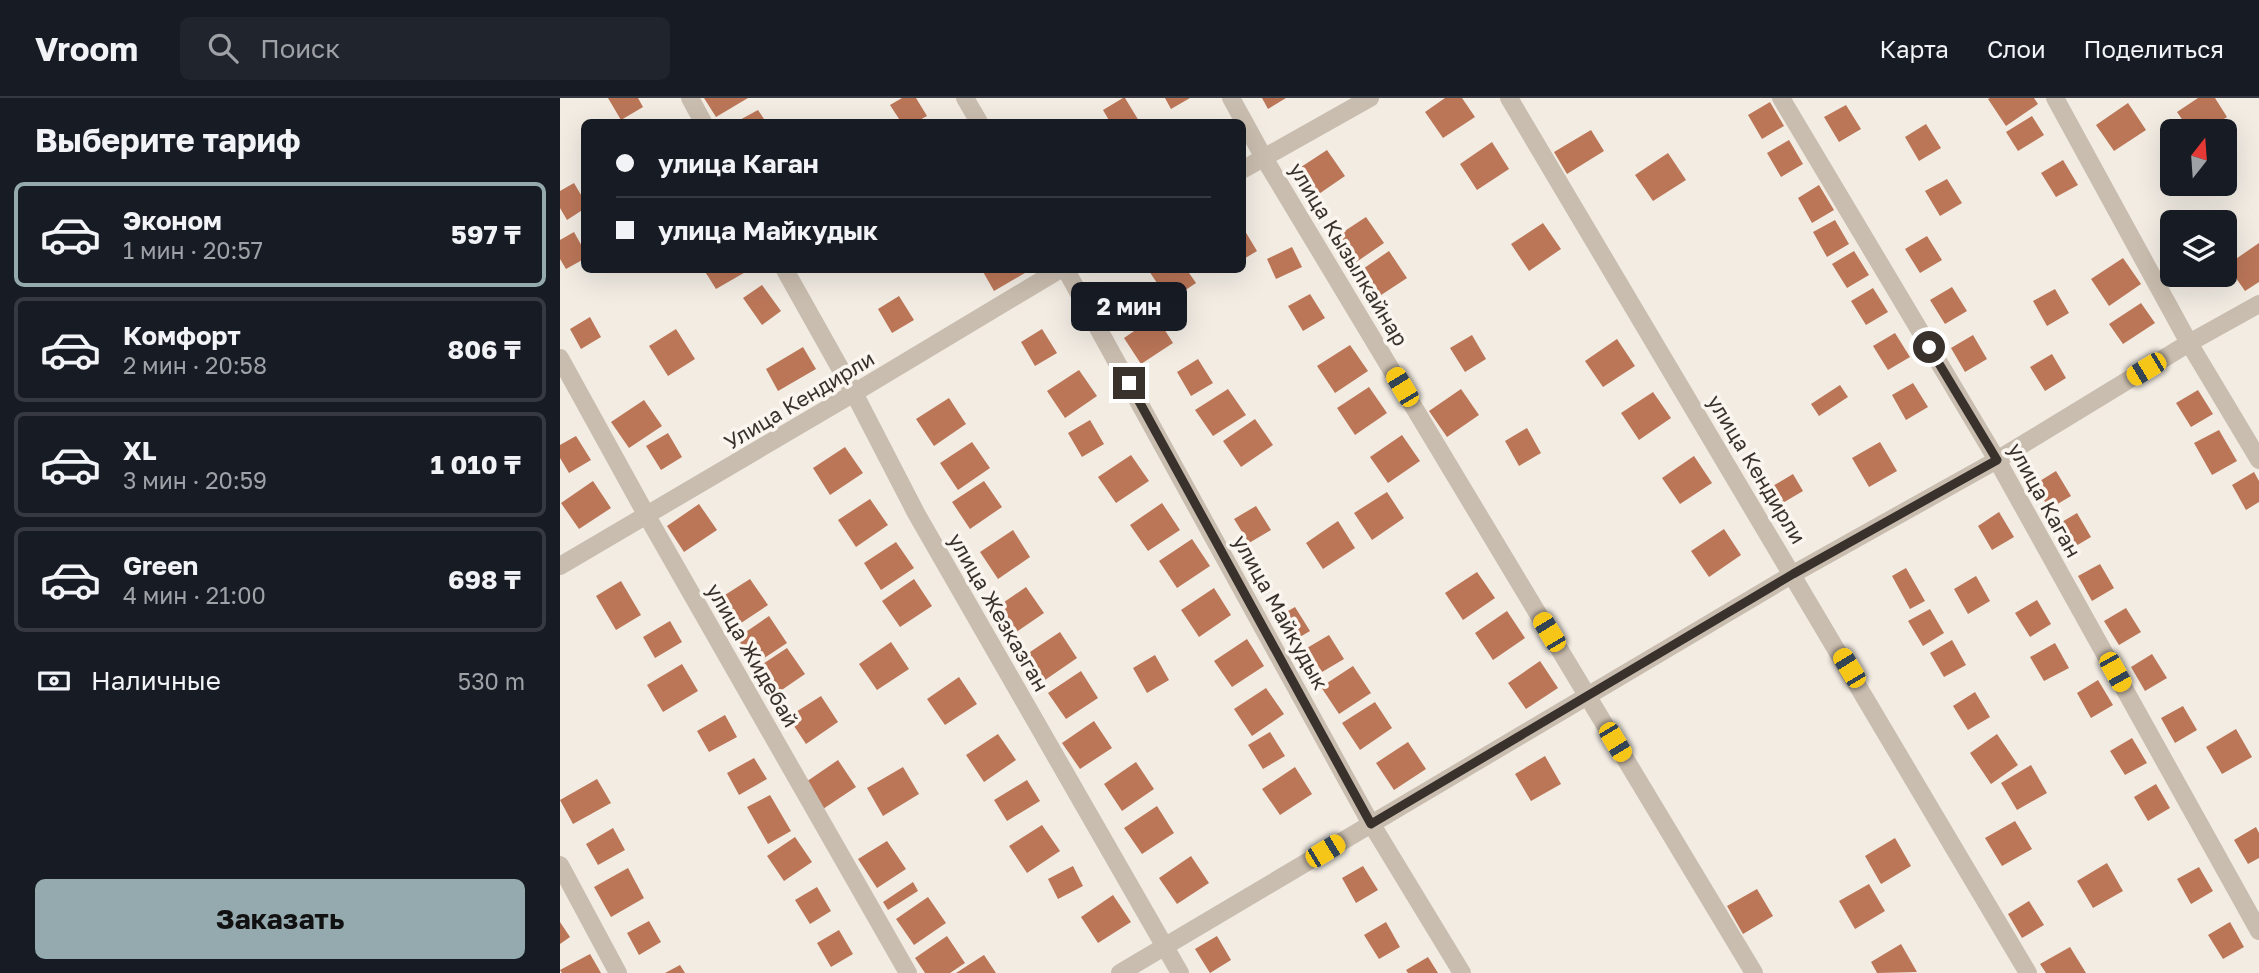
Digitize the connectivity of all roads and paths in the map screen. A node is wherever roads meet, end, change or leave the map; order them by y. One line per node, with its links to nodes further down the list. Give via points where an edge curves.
1 (690, 98): 8 (street)
2 (965, 98): 9 (street)
3 (1231, 98): 10 (street, улица Кызылкайнар)
4 (1370, 98): 12 (street)
5 (1509, 98): 25 (street, улица Кендирли)
6 (1781, 98): 21 (street, улица Каган)
7 (2055, 98): 18 (street)
8 (701, 119)
9 (977, 119)
10 (1243, 119)
11 (1246, 125): 12 (street, улица Кызылкайнар)
12 (1264, 158): 13 (street); 26 (street, улица Кызылкайнар)
13 (1246, 168)
14 (787, 273): 20 (street, улица Жезказган)
15 (1054, 273): 20 (street, Улица Кендирли)
16 (1068, 273): 27 (street, улица Майкудык)
17 (2259, 304): 18 (street)
18 (2189, 344): 21 (street); 22 (street)
19 (560, 358): 23 (street, улица Жидебай)
20 (854, 393): 23 (street, Улица Кендирли); 30 (street, улица Жезказган, via 923,524)
21 (1997, 460): 25 (street); 29 (street, улица Каган)
22 (2259, 460)
23 (647, 516): 24 (street, Улица Кендирли); 32 (street, улица Жидебай)
24 (560, 566)
25 (1793, 574): 26 (street); 37 (street, улица Кендирли)
26 (1587, 696): 27 (street); 36 (street, улица Кызылкайнар)
27 (1371, 824): 30 (street); 35 (street, улица Майкудык)
28 (560, 864): 31 (street)
29 (2259, 931)
30 (1164, 947): 33 (street); 34 (street, улица Жезказган)
31 (618, 973)
32 (908, 973)
33 (1120, 973)
34 (1180, 973)
35 (1462, 973)
36 (1754, 973)
37 (2028, 973)

